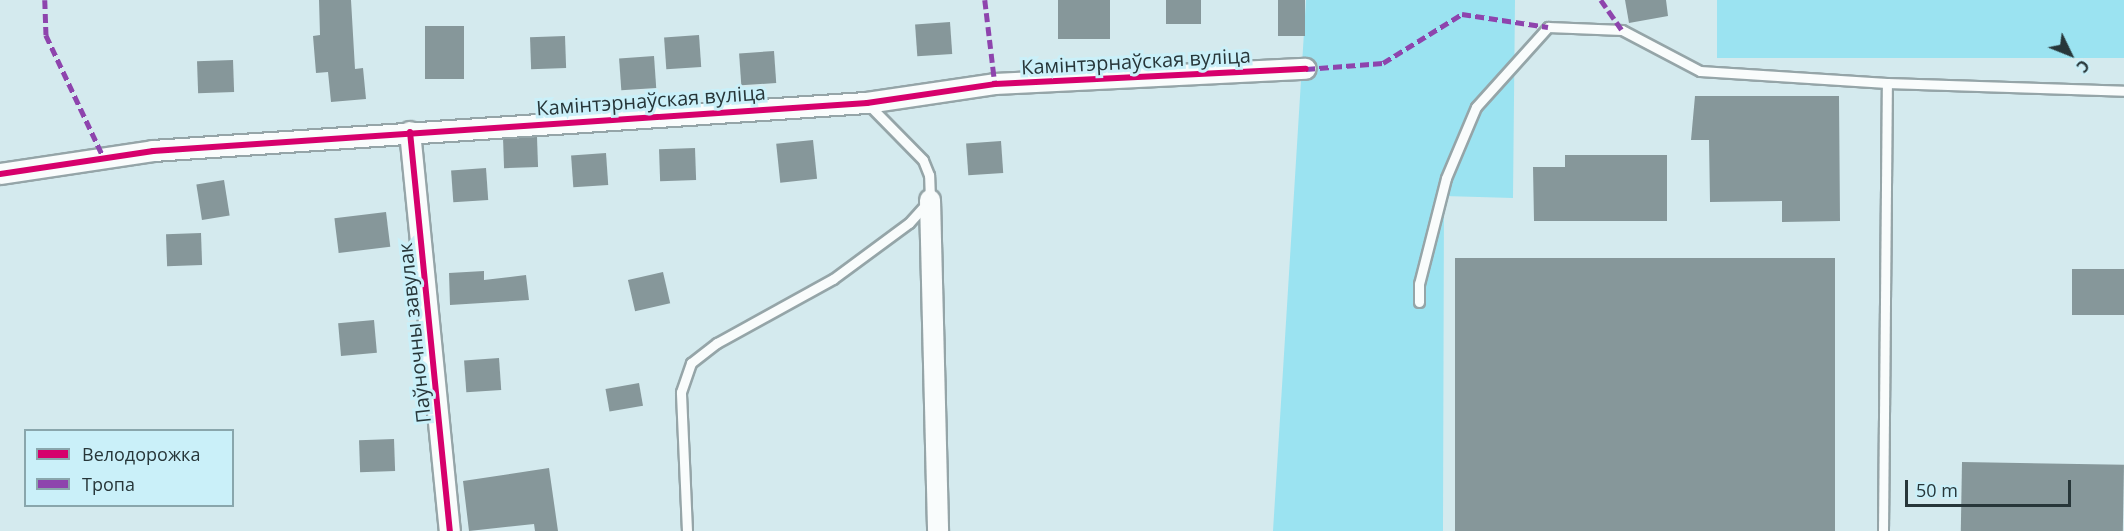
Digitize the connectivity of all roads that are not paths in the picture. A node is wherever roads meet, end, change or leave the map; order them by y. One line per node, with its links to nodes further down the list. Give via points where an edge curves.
1 (1306, 69): 4 (street, Камінтэрнаўская вуліца, via 995,84)
2 (1887, 83): 3 (lane); 8 (lane, via 1700,71 1622,30 1548,27 1476,107 1446,178 1419,284); 12 (lane)
3 (2124, 90)
4 (867, 103): 5 (street, Камінтэрнаўская вуліца); 7 (lane, via 923,160 929,175)
5 (410, 132): 6 (street, Камінтэрнаўская вуліца, via 153,151); 9 (street, Паўночны завулак)
6 (0, 174)
7 (930, 200): 10 (lane, via 909,223 833,279 717,343 691,363 681,392); 11 (street)
8 (1419, 302)
9 (450, 531)
10 (687, 531)
11 (938, 531)
12 (1883, 531)

